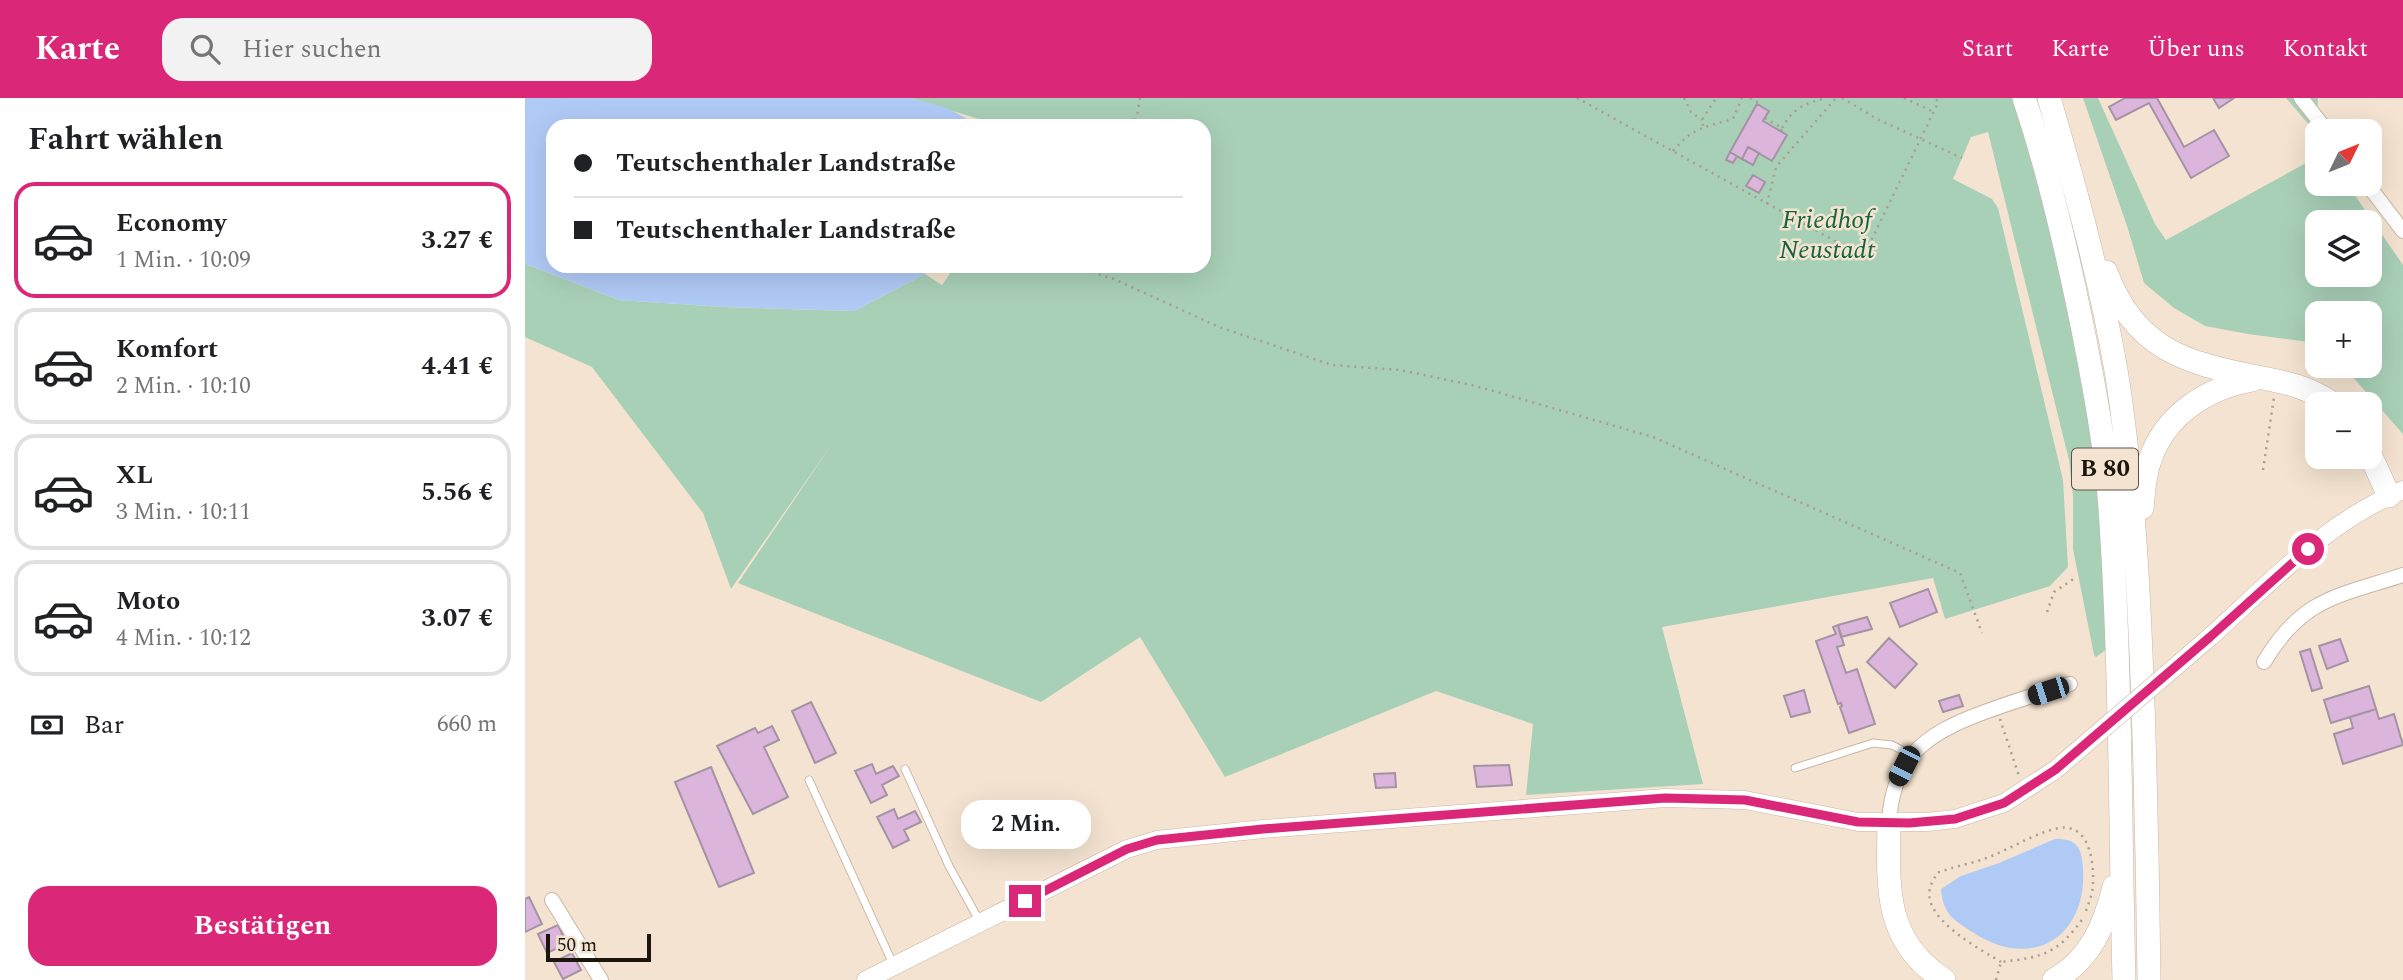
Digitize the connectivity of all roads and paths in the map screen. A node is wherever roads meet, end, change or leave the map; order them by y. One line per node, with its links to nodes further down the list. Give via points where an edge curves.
1 (1139, 98): 18 (path)
2 (1577, 98): 23 (path)
3 (1683, 98): 20 (path)
4 (1716, 98): 20 (path)
5 (1742, 98): 21 (path, via 1733,119)
6 (1750, 98): 15 (path)
7 (1827, 98): 17 (path, via 1797,108 1781,130)
8 (1836, 98): 27 (path, via 1776,167)
9 (1842, 98): 22 (path)
10 (1904, 98): 16 (path)
11 (1936, 98): 16 (path)
12 (2024, 98): 49 (highway, B 80, via 2053,193 2095,391 2108,493)
13 (2049, 98): 25 (highway, B 80)
14 (2301, 98): 19 (street)
15 (1759, 103)
16 (1934, 112): 22 (path)
17 (1765, 118)
18 (1135, 119)
19 (2318, 119)
20 (1702, 120): 21 (path)
21 (1703, 126): 23 (path)
22 (1921, 141): 24 (path); 27 (path, via 1860,256)
23 (1673, 151): 27 (path)
24 (1962, 158)
25 (2072, 177): 30 (highway, via 2114,292 2141,331 2190,361); 35 (highway, B 80, via 2117,376)
26 (2376, 196): 28 (street)
27 (1767, 204)
28 (2403, 231)
29 (1095, 273): 39 (path, via 1219,327 1332,365 1401,370 1476,386 1653,437 1960,573)
30 (2272, 379): 31 (highway); 33 (path); 35 (highway, via 2213,391 2190,405 2164,432 2146,476)
31 (2311, 392)
32 (2380, 469): 34 (highway)
33 (2263, 470)
34 (2396, 493): 48 (street, bridge, via 2329,532 2055,770 2017,796 1986,810 1941,821)
35 (2137, 564): 60 (highway, B 80)
36 (2403, 575): 40 (street, via 2319,603 2302,615)
37 (2075, 578): 38 (path, via 2054,592)
38 (2047, 612)
39 (1982, 633)
40 (2264, 662)
41 (2070, 684): 42 (street)
42 (1996, 708): 43 (street, via 1946,727); 46 (path)
43 (1911, 755): 44 (lane, via 1892,745 1873,743); 48 (street, via 1894,785)
44 (1795, 768)
45 (905, 769): 51 (lane)
46 (2020, 779)
47 (809, 780): 53 (lane)
48 (1889, 824): 51 (street, via 1745,800 1665,798 1157,840 1127,849); 56 (highway, via 1889,887 1896,922 1913,953)
49 (2122, 850): 58 (highway, via 2098,938 2085,956); 59 (highway, B 80)
50 (552, 900): 54 (street)
51 (981, 923): 53 (street)
52 (2001, 962): 52 (path, via 2050,953 2085,915 2093,886 2091,854 2086,839 2077,831 2062,827 1937,873 1929,890 1932,908 1947,926); 57 (path)
53 (894, 967): 55 (street)
54 (601, 980)
55 (866, 980)
56 (1944, 980)
57 (1996, 980)
58 (2055, 980)
59 (2124, 980)
60 (2150, 980)

